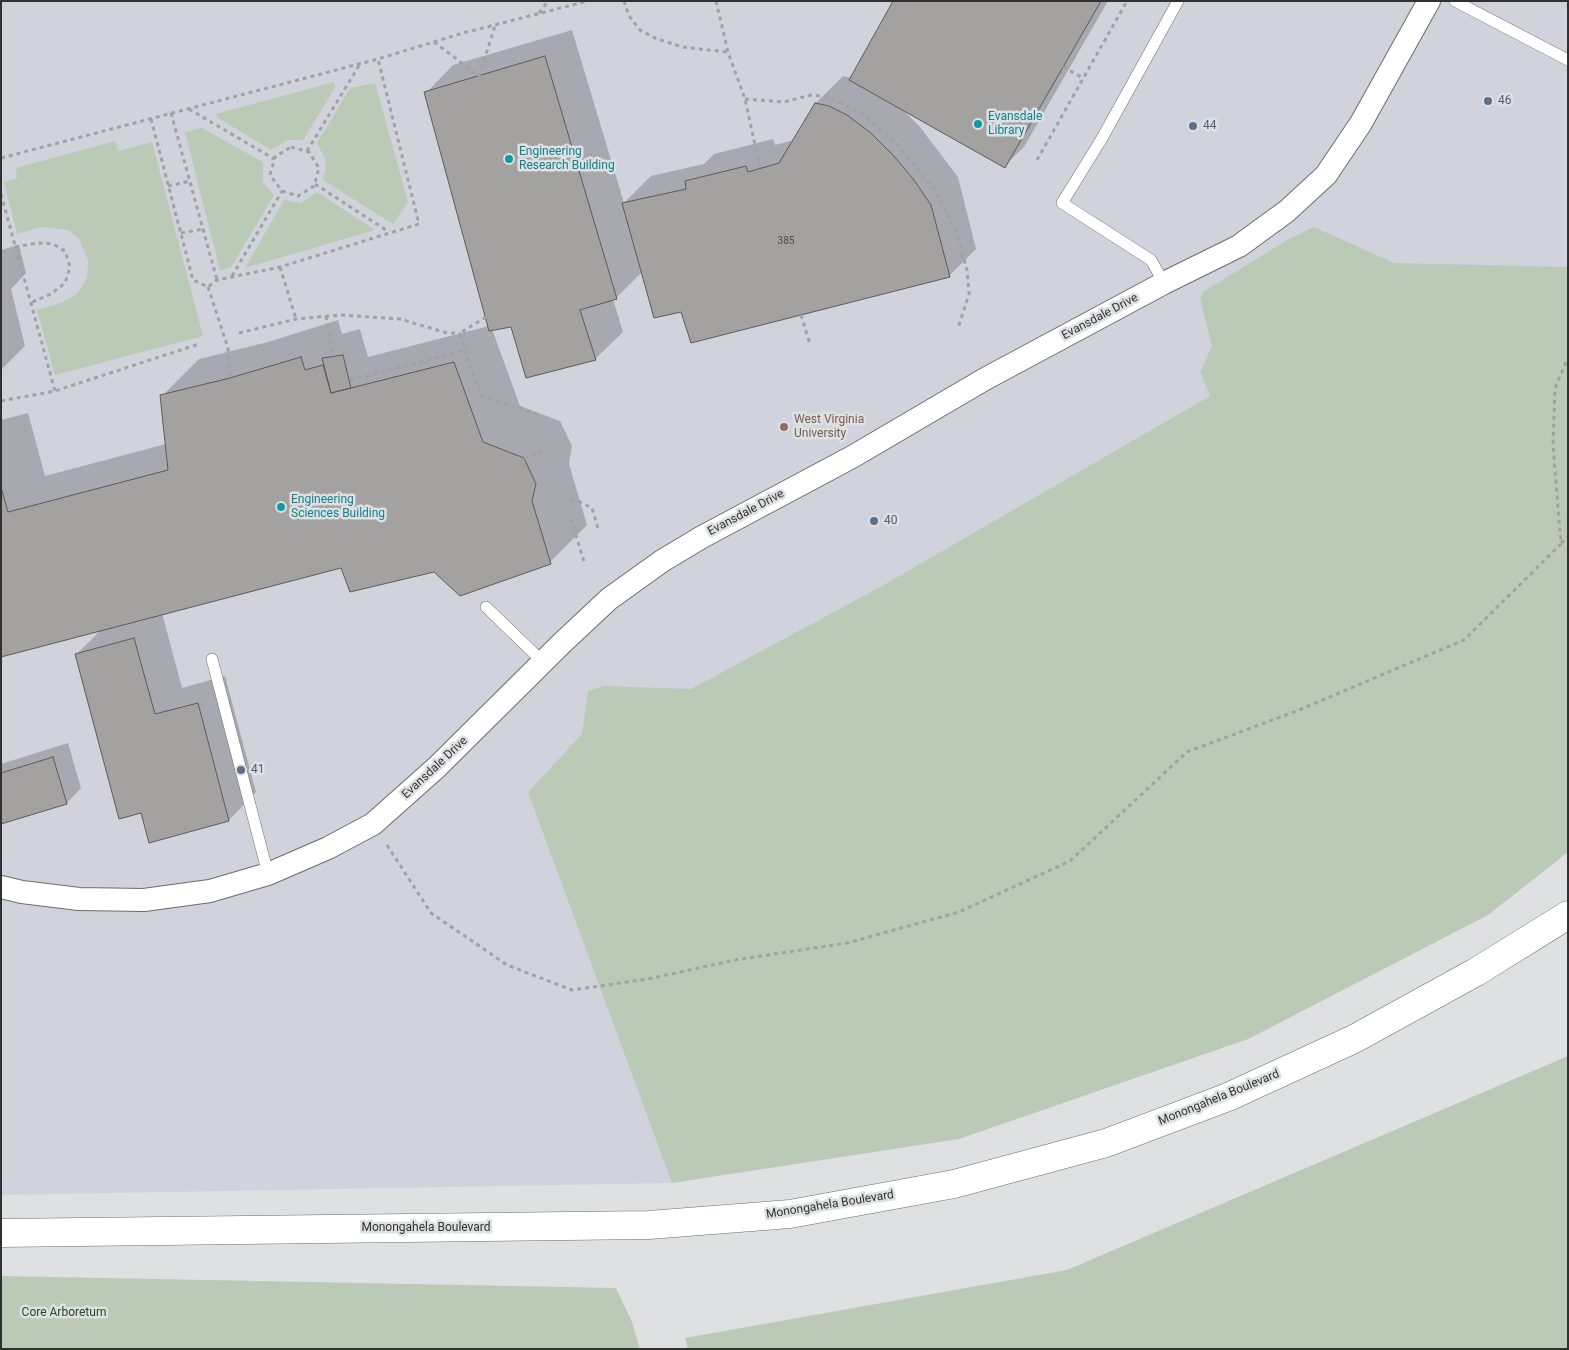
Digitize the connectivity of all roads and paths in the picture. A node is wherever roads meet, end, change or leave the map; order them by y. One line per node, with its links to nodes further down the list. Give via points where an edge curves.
1 (548, 1): 9 (path)
2 (588, 1): 9 (path)
3 (624, 1): 12 (path, via 629,16 640,30 655,38 682,47)
4 (716, 1): 12 (path)
5 (1127, 1): 17 (path)
6 (1178, 1): 41 (lane, via 1062,204 1151,260)
7 (1429, 1): 41 (street, Evansdale Drive, via 1361,123 1326,175 1287,211 1239,246)
8 (1456, 1): 14 (lane)
9 (539, 13): 10 (path)
10 (495, 26): 11 (path); 11 (path, via 479,76)
11 (434, 42): 13 (path)
12 (728, 52): 18 (path)
13 (378, 59): 15 (path); 35 (path, via 419,224)
14 (1568, 60)
15 (360, 64): 19 (path); 22 (path)
16 (1063, 67): 17 (path)
17 (1083, 78): 25 (path)
18 (745, 99): 26 (path); 48 (path, via 784,102 811,95 830,97 865,116 896,142 936,192 956,231 967,270 969,294)
19 (189, 109): 20 (path); 24 (path)
20 (171, 113): 21 (path); 27 (path)
21 (151, 119): 23 (path); 29 (path)
22 (307, 151): 24 (path, via 291,147); 28 (path, via 319,168)
23 (1, 158)
24 (274, 159): 30 (path, via 270,175)
25 (1037, 160)
26 (760, 168)
27 (190, 181): 29 (path); 34 (path)
28 (315, 184): 30 (path, via 298,196); 35 (path)
29 (168, 186): 36 (path)
30 (282, 191): 39 (path)
31 (1, 194): 33 (path)
32 (1, 214): 33 (path)
33 (7, 217): 37 (path)
34 (204, 229): 36 (path); 40 (path)
35 (389, 232): 38 (path)
36 (181, 233): 42 (path, via 193,280)
37 (15, 246): 43 (path); 43 (path, via 37,242 52,244 65,251 70,266 65,284)
38 (280, 266): 39 (path); 47 (path)
39 (232, 277): 40 (path)
40 (217, 280): 42 (path)
41 (1164, 283): 71 (street, Evansdale Drive, via 985,379 662,561 610,599)
42 (208, 288): 56 (path, via 228,348)
43 (30, 303): 58 (path)
44 (801, 315): 52 (path)
45 (326, 316): 47 (path); 50 (path, via 400,319 447,333); 54 (path)
46 (486, 317): 50 (path)
47 (296, 319): 49 (path)
48 (958, 328)
49 (239, 333)
50 (460, 333): 53 (path)
51 (199, 344): 58 (path)
52 (810, 344)
53 (465, 350): 57 (path); 60 (path, via 482,396)
54 (333, 356)
55 (1568, 358): 67 (path, via 1555,388 1553,436)
56 (230, 378)
57 (350, 380)
58 (55, 391): 59 (path)
59 (1, 401)
60 (542, 416)
61 (542, 452): 62 (path)
62 (524, 458)
63 (571, 500): 65 (path, via 592,508)
64 (571, 519): 68 (path)
65 (600, 532)
66 (1568, 536): 67 (path)
67 (1561, 544): 72 (path, via 1464,640 1300,710 1187,752 1070,861 959,912 847,943 572,990 507,965 431,913)
68 (585, 565)
69 (486, 607): 71 (lane)
70 (212, 659): 73 (lane)
71 (543, 662): 72 (street, Evansdale Drive, via 438,767)
72 (373, 824): 73 (street, Evansdale Drive)
73 (268, 874): 74 (street, Evansdale Drive, via 210,891 144,900 79,899)
74 (1, 887)
75 (1568, 915): 76 (main road, Monongahela Boulevard, via 1476,972 1354,1039 1228,1097 1106,1143 954,1184 790,1214 649,1225)
76 (1, 1233)

